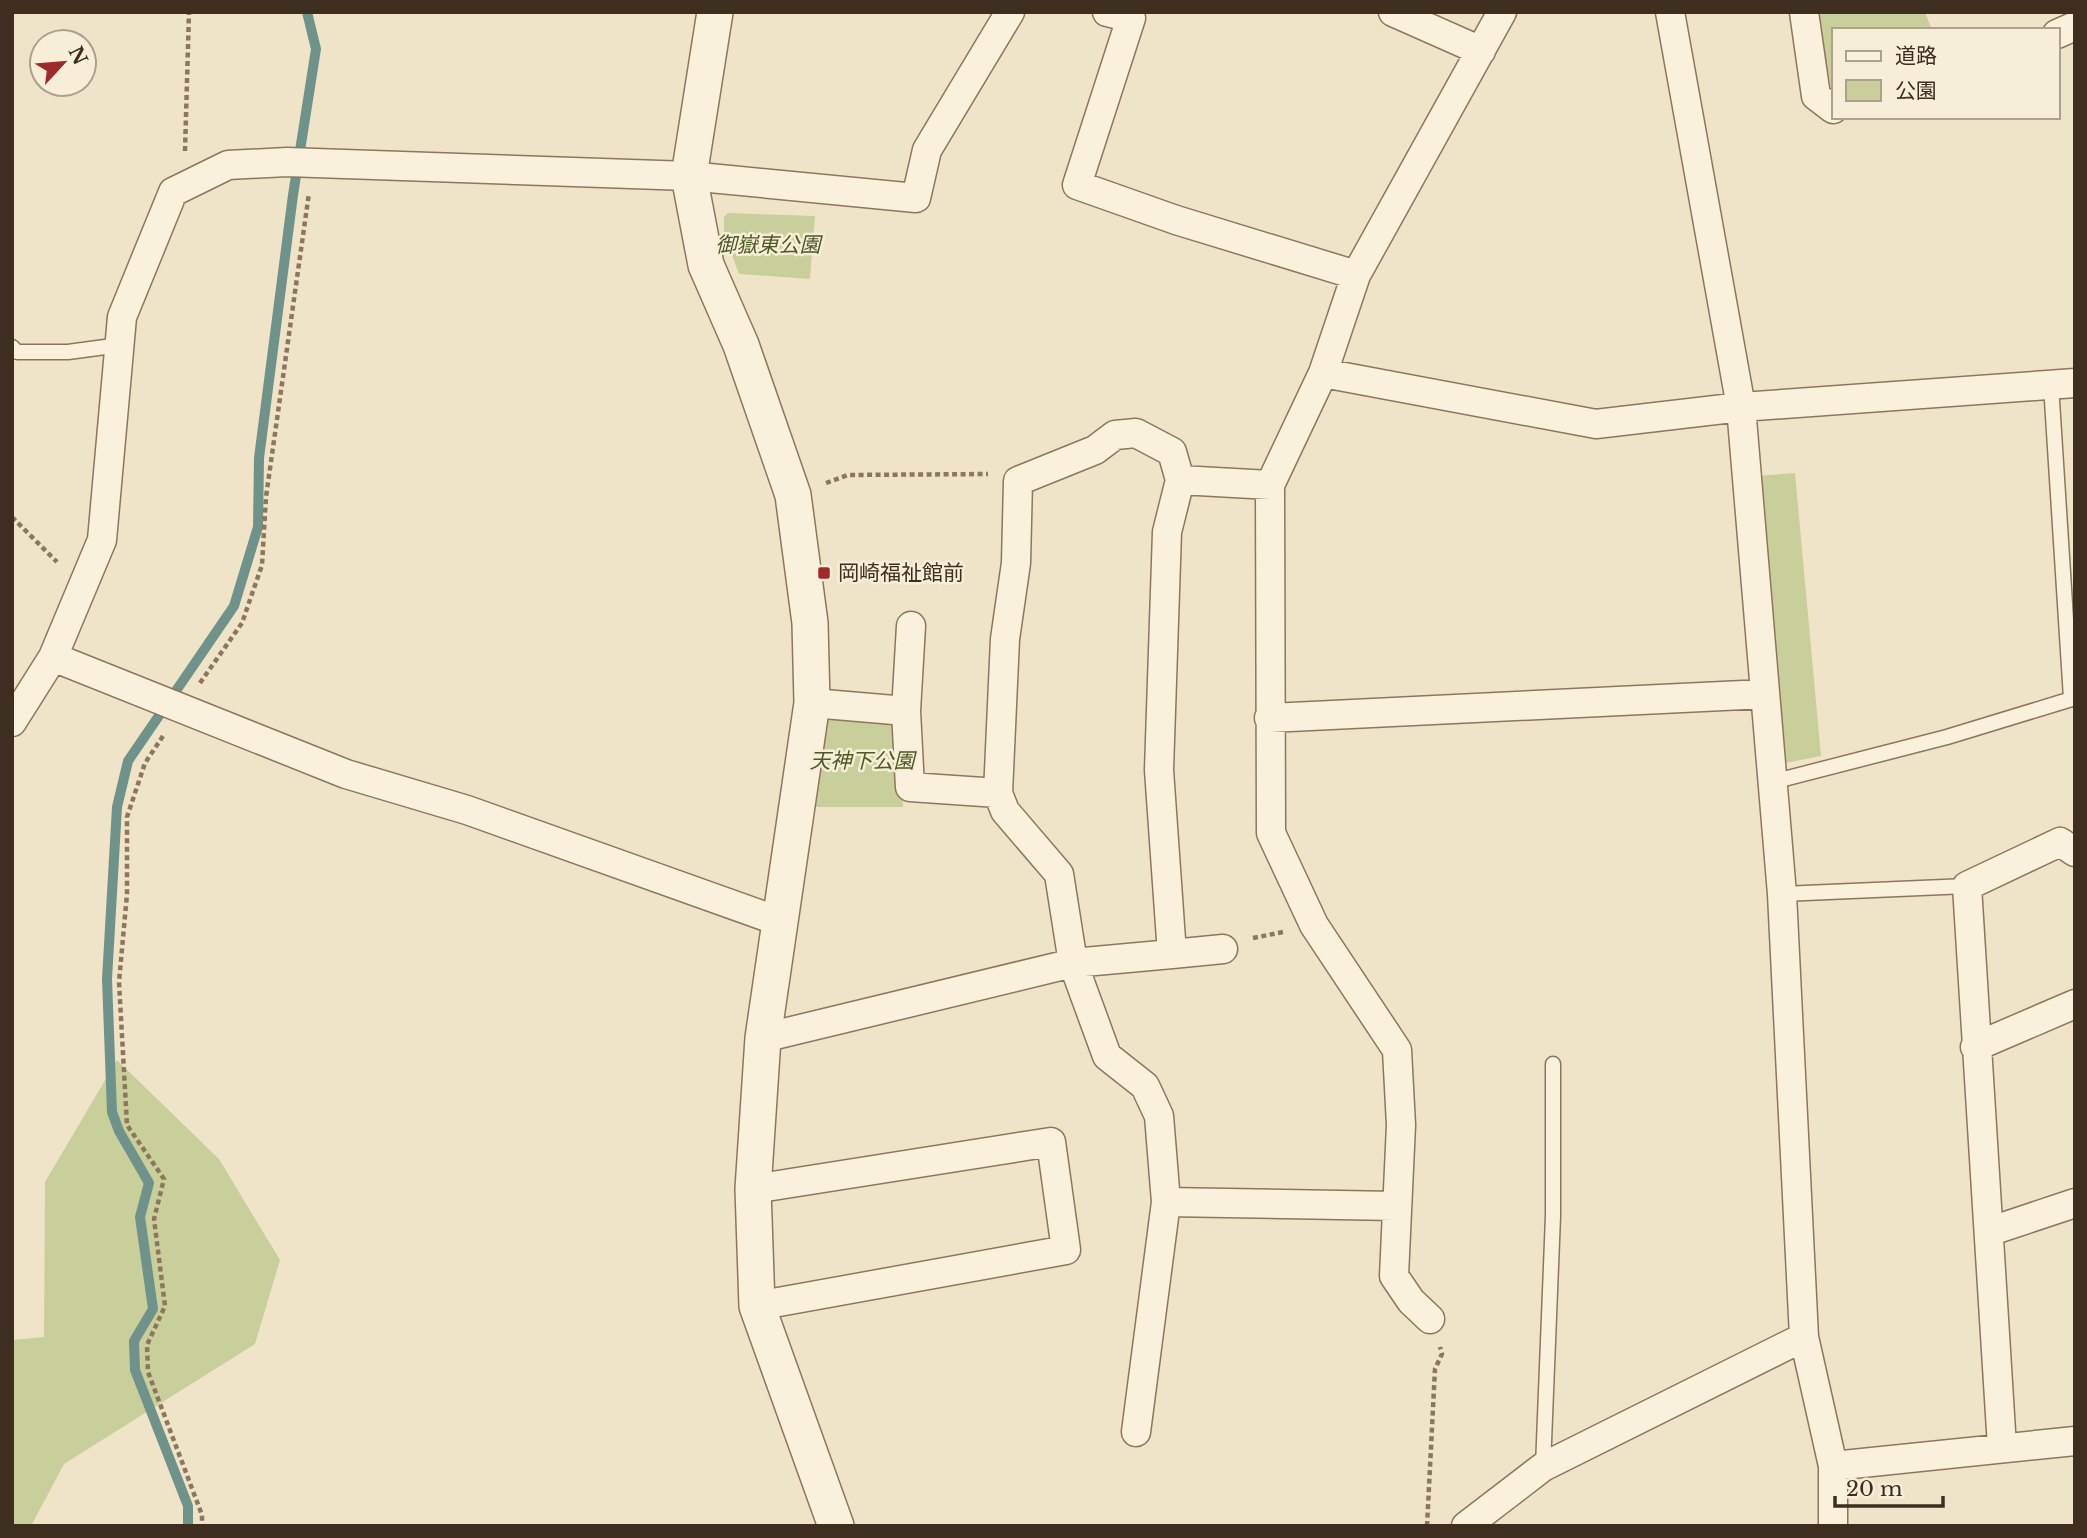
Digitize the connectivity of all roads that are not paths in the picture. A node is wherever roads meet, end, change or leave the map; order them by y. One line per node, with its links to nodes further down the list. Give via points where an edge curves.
1 (715, 12): 12 (street)
2 (1010, 12): 12 (street, via 927,150 916,198)
3 (1107, 12): 13 (street, via 1131,18 1077,185)
4 (1393, 12): 10 (street)
5 (1502, 12): 10 (street)
6 (1670, 12): 18 (street)
7 (1804, 12): 11 (street, via 1816,96)
8 (2075, 26): 9 (street)
9 (2059, 33)
10 (1480, 51): 13 (street)
11 (1832, 108)
12 (689, 176): 14 (street, via 313,163 228,165 173,192 122,317); 25 (street, via 706,265 741,345 793,495 810,623)
13 (1356, 275): 16 (street)
14 (120, 345): 15 (lane, via 68,352 18,352); 22 (street, via 102,540)
15 (12, 347)
16 (1323, 373): 18 (street, via 1597,424); 20 (street)
17 (2063, 384): 18 (street); 24 (lane)
18 (1741, 407): 23 (street)
19 (1180, 480): 20 (street); 30 (street, via 1172,452 1136,433 1115,435 1095,450 1018,481); 36 (street, via 1167,532 1159,771)
20 (1270, 485): 27 (street)
21 (911, 626): 26 (street)
22 (53, 657): 28 (street); 34 (street, via 346,774 467,810)
23 (1765, 694): 27 (street); 29 (street)
24 (2073, 698): 29 (lane, via 1947,737)
25 (812, 703): 26 (street); 34 (street)
26 (906, 711): 30 (street, via 910,787)
27 (1269, 718): 45 (street, via 1271,833 1314,925 1397,1050 1401,1125)
28 (12, 722)
29 (1772, 782): 33 (street)
30 (998, 793): 37 (street, via 1005,811 1059,874)
31 (2075, 852): 32 (street, via 2060,842)
32 (1967, 886): 33 (lane); 40 (street)
33 (1782, 894): 49 (street)
34 (781, 922): 39 (street)
35 (1223, 949): 36 (street)
36 (1172, 954): 37 (street)
37 (1073, 963): 39 (street); 43 (street, via 1107,1056 1145,1086 1159,1116)
38 (2075, 1004): 40 (street)
39 (763, 1038): 42 (street)
40 (1975, 1047): 46 (street)
41 (1553, 1064): 54 (lane, via 1553,1216)
42 (753, 1189): 47 (street); 47 (street, via 1051,1142 1066,1250)
43 (1166, 1202): 45 (street); 50 (street)
44 (2075, 1203): 46 (street)
45 (1395, 1206): 48 (street, via 1394,1276)
46 (1991, 1231): 52 (street)
47 (757, 1306): 56 (street)
48 (1430, 1319)
49 (1804, 1337): 53 (street); 54 (street)
50 (1136, 1432)
51 (2075, 1441): 52 (street)
52 (2002, 1447): 53 (street)
53 (1833, 1466): 57 (street)
54 (1543, 1467): 55 (street)
55 (1471, 1524)
56 (836, 1526)
57 (1833, 1526)

